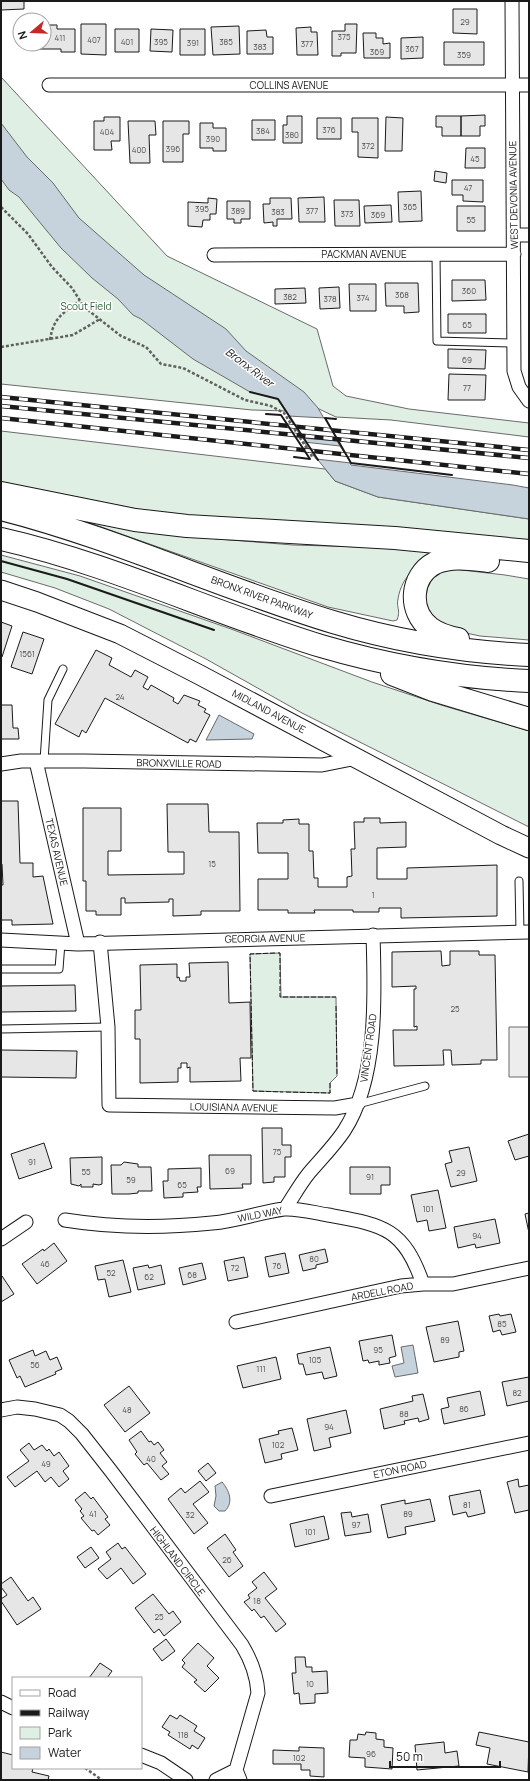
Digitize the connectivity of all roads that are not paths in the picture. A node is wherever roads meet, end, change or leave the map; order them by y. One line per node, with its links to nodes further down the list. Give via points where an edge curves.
1 (512, 1): 3 (street, WEST DEVONIA AVENUE)
2 (49, 85): 3 (street, COLLINS AVENUE)
3 (512, 85): 4 (street, COLLINS AVENUE); 5 (street, WEST DEVONIA AVENUE)
4 (529, 85)
5 (514, 235): 6 (street); 8 (street, WEST DEVONIA AVENUE)
6 (529, 235)
7 (436, 254): 8 (street, PACKMAN AVENUE); 9 (street, PACKMAN AVENUE); 10 (lane, via 437,341)
8 (514, 254): 10 (street, WEST DEVONIA AVENUE)
9 (214, 255)
10 (513, 343): 11 (street, WEST DEVONIA AVENUE, via 514,371 519,387)
11 (529, 401)
12 (1, 493): 15 (highway, via 125,518 188,526 395,538)
13 (1, 509): 19 (highway, BRONX RIVER PARKWAY, via 83,533 284,606 385,636 435,645)
14 (1, 539): 18 (highway, via 86,562)
15 (529, 551)
16 (529, 566): 19 (highway, via 466,559 446,560 434,564 424,572 417,582 414,594 420,618 434,631 455,639)
17 (1, 590): 23 (street, MIDLAND AVENUE, via 120,634)
18 (320, 645): 21 (highway, via 419,669); 22 (highway, via 433,690)
19 (522, 655)
20 (63, 669): 24 (lane, via 48,700)
21 (529, 681)
22 (529, 719)
23 (357, 758): 24 (street, BRONXVILLE ROAD, via 322,765); 26 (street, MIDLAND AVENUE)
24 (40, 761): 25 (street, BRONXVILLE ROAD); 33 (street, TEXAS AVENUE)
25 (1, 764)
26 (529, 848)
27 (518, 881): 28 (lane)
28 (525, 932): 29 (street, GEORGIA AVENUE)
29 (374, 936): 31 (street, GEORGIA AVENUE); 38 (street, VINCENT ROAD, via 373,1027)
30 (1, 940): 32 (street, GEORGIA AVENUE)
31 (100, 942): 33 (street, GEORGIA AVENUE); 35 (street)
32 (61, 943): 33 (street, GEORGIA AVENUE); 34 (lane, via 59,968)
33 (78, 944)
34 (1, 969)
35 (108, 1027): 36 (lane); 38 (street, LOUISIANA AVENUE, via 109,1105 335,1108)
36 (1, 1029)
37 (425, 1086): 38 (lane)
38 (358, 1104): 39 (street, VINCENT ROAD, via 344,1131 308,1175)
39 (285, 1209): 40 (street, WILD WAY, via 214,1223 161,1226 100,1226); 44 (street, WILD WAY, via 374,1224 394,1234 416,1264)
40 (65, 1220)
41 (26, 1222): 42 (street)
42 (1, 1239)
43 (529, 1268): 44 (street, ARDELL ROAD, via 453,1284)
44 (423, 1284): 45 (street, ARDELL ROAD, via 401,1286)
45 (236, 1322)
46 (1, 1410): 52 (street, HIGHLAND CIRCLE, via 17,1407 35,1409 60,1415 69,1421 111,1471 242,1645 252,1664 258,1693)
47 (529, 1443): 48 (street, ETON ROAD)
48 (272, 1496)
49 (1, 1702): 50 (street)
50 (12, 1708)
51 (142, 1755): 53 (street, via 161,1763)
52 (238, 1775): 54 (street)
53 (186, 1780)
54 (216, 1780)

